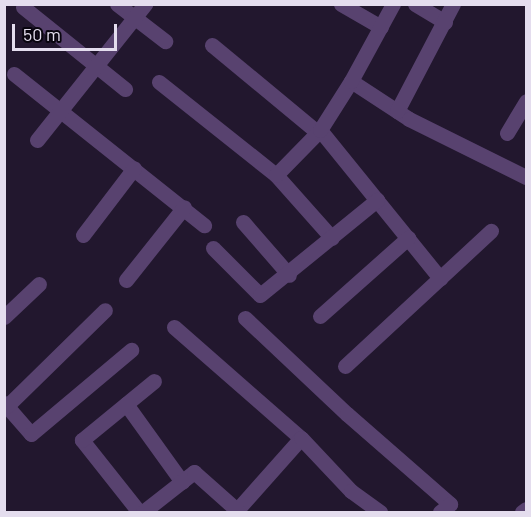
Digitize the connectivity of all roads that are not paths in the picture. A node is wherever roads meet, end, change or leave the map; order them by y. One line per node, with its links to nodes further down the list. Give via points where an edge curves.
1 (117, 4): 8 (street)
2 (145, 4): 8 (street)
3 (341, 4): 10 (street)
4 (393, 4): 10 (street)
5 (415, 4): 9 (street)
6 (453, 4): 9 (street)
7 (23, 7): 13 (street)
8 (135, 18): 11 (street); 13 (street)
9 (446, 22): 20 (street)
10 (381, 27): 15 (street)
11 (165, 41)
12 (212, 45): 21 (street)
13 (97, 66): 17 (street); 19 (street)
14 (14, 74): 19 (street)
15 (351, 81): 20 (street); 21 (street)
16 (159, 82): 25 (street)
17 (125, 89)
18 (526, 101): 22 (street)
19 (60, 111): 23 (street); 24 (street)
20 (397, 111): 26 (street)
21 (318, 131): 25 (street); 27 (street)
22 (507, 133)
23 (37, 140)
24 (134, 168): 28 (street); 32 (street)
25 (276, 175): 33 (street)
26 (526, 177)
27 (377, 200): 33 (street); 34 (street)
28 (184, 207): 30 (street); 38 (street)
29 (243, 222): 36 (street)
30 (204, 225)
31 (491, 231): 37 (street)
32 (83, 235)
33 (332, 238): 36 (street)
34 (408, 238): 37 (street); 41 (street)
35 (213, 248): 36 (street, via 260,295)
36 (289, 274)
37 (440, 278): 46 (street)
38 (126, 280)
39 (39, 284): 42 (street)
40 (105, 310): 49 (street)
41 (320, 316)
42 (4, 317)
43 (245, 318): 56 (street, via 450,504)
44 (174, 327): 50 (street)
45 (131, 350): 49 (street, via 31,434)
46 (345, 366)
47 (154, 381): 48 (street)
48 (126, 404): 51 (street); 54 (street, via 82,440)
49 (6, 405)
50 (301, 438): 53 (street); 55 (street, via 351,491)
51 (182, 482): 53 (street, via 194,472); 54 (street)
52 (526, 510): 57 (street)
53 (238, 512)
54 (141, 513)
55 (380, 513)
56 (440, 513)
57 (522, 513)

